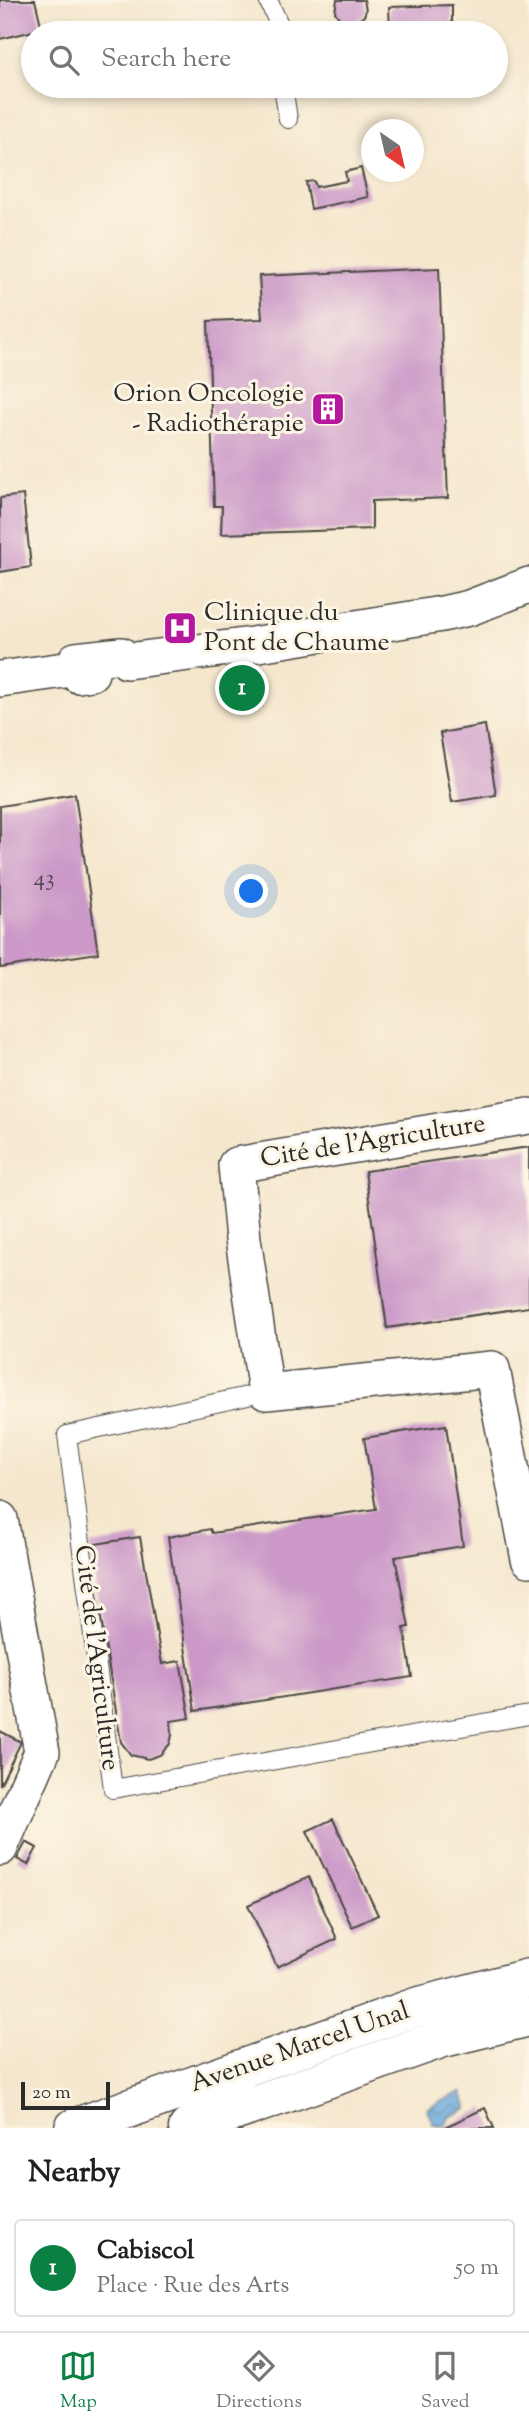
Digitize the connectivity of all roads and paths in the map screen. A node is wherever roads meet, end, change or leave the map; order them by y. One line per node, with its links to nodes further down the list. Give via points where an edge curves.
1 (268, 0): 2 (lane)
2 (278, 21)
3 (285, 98): 4 (lane)
4 (288, 119)
5 (529, 585): 6 (street, via 442,614 127,661 121,670 78,675 72,669)
6 (0, 679)
7 (529, 1116): 8 (street, Cité de l'Agriculture, via 236,1165)
8 (266, 1392): 10 (street, Cité de l'Agriculture, via 492,1369); 11 (lane, Cité de l'Agriculture, via 67,1435 113,1789)
9 (0, 1519): 12 (street, via 42,1752)
10 (529, 1559)
11 (529, 1715)
12 (0, 1848)
13 (529, 1978): 15 (main road, Avenue Marcel Unal, via 416,2007)
14 (529, 2017): 18 (main road, Avenue Marcel Unal, via 443,2038)
15 (300, 2048): 16 (main road, Avenue Marcel Unal); 17 (street)
16 (74, 2128)
17 (109, 2128)
18 (188, 2128)

